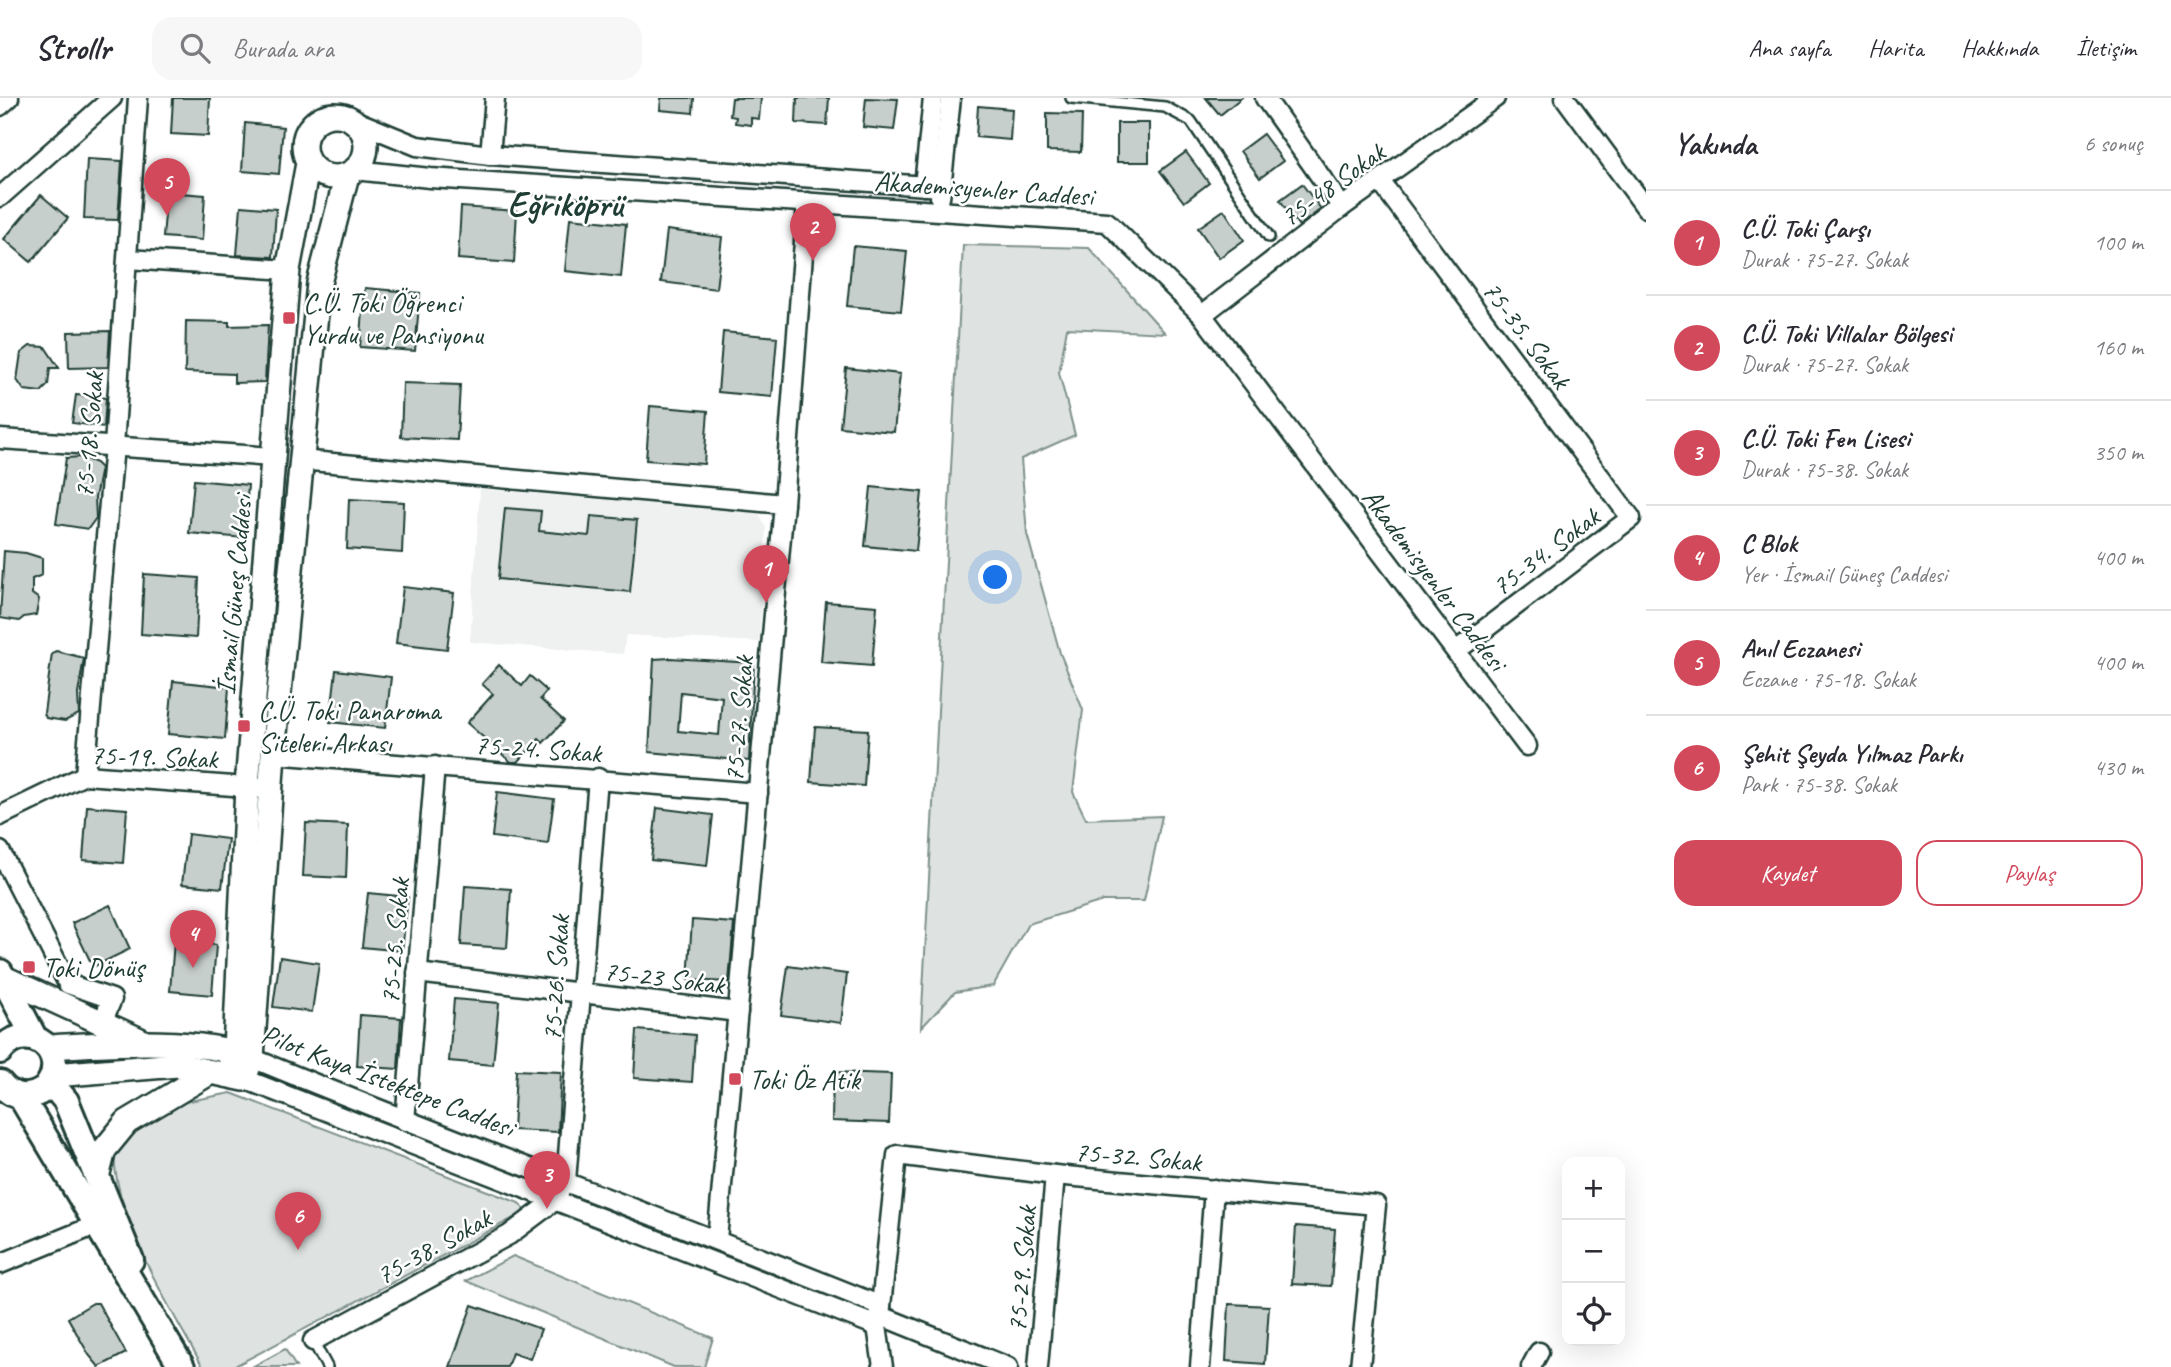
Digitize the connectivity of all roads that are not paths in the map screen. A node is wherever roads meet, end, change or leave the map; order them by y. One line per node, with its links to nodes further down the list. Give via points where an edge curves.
1 (9, 98): 11 (street)
2 (112, 98): 18 (street)
3 (138, 98): 24 (street, 75-18. Sokak)
4 (495, 98): 13 (street)
5 (933, 98): 17 (street)
6 (951, 98): 17 (street)
7 (1071, 98): 23 (lane, via 1166,107 1191,121)
8 (1265, 98): 20 (street)
9 (1494, 98): 16 (street, 75-48 Sokak)
10 (1565, 98): 21 (street)
11 (0, 106)
12 (351, 119): 13 (street, Akademisyenler Caddesi, via 416,146); 14 (street, via 332,114 313,123 303,142); 15 (street, via 366,144 362,162)
13 (489, 155): 17 (street, Akademisyenler Caddesi)
14 (308, 163): 15 (street, via 325,176); 25 (street, İsmail Güneş Caddesi)
15 (351, 173): 19 (street, Akademisyenler Caddesi); 30 (street, İsmail Güneş Caddesi, via 318,283)
16 (1380, 181): 20 (street, 75-48 Sokak); 32 (street, 75-35. Sokak)
17 (933, 187): 22 (street)
18 (0, 197)
19 (807, 202): 22 (street, Akademisyenler Caddesi); 31 (street, 75-27. Sokak)
20 (1342, 207): 26 (street, 75-48 Sokak)
21 (1646, 208)
22 (939, 212): 26 (street, Akademisyenler Caddesi, via 1107,222)
23 (1269, 237)
24 (128, 259): 25 (street); 28 (street, 75-18. Sokak)
25 (288, 270): 29 (street, İsmail Güneş Caddesi)
26 (1202, 315): 33 (street, Akademisyenler Caddesi)
27 (0, 439): 28 (street)
28 (114, 446): 29 (street); 37 (street, 75-18. Sokak)
29 (274, 457): 39 (street, İsmail Güneş Caddesi)
30 (300, 460): 31 (street); 35 (street, İsmail Güneş Caddesi)
31 (784, 504): 41 (street, 75-27. Sokak)
32 (1632, 518): 33 (street, 75-34. Sokak)
33 (1456, 651): 34 (street, Akademisyenler Caddesi)
34 (1527, 746)
35 (273, 754): 36 (street, 75-24. Sokak); 40 (street, İsmail Güneş Caddesi)
36 (435, 766): 38 (street, 75-24. Sokak); 45 (street, 75-25. Sokak)
37 (85, 775): 39 (street, 75-19. Sokak); 42 (street, 75-19. Sokak)
38 (598, 778): 41 (street, 75-24. Sokak); 46 (street, 75-26. Sokak)
39 (247, 786): 40 (street, 75-19. Sokak); 52 (street, İsmail Güneş Caddesi)
40 (272, 789): 52 (street, İsmail Güneş Caddesi)
41 (758, 793): 47 (street, 75-27. Sokak)
42 (0, 816)
43 (0, 851): 48 (street, via 68,984 112,999)
44 (1, 974): 48 (street); 50 (main road)
45 (417, 974): 46 (street, 75-23 Sokak); 55 (street, 75-25. Sokak)
46 (580, 993): 47 (street, 75-23 Sokak); 58 (street, 75-26. Sokak)
47 (738, 1012): 62 (street, 75-27. Sokak)
48 (102, 1023): 49 (street)
49 (146, 1042): 50 (street, Pilot Kaya İstektepe Caddesi); 52 (street, Pilot Kaya İstektepe Caddesi)
50 (41, 1043): 51 (main road, via 18,1038); 53 (main road, via 54,1060)
51 (1, 1046)
52 (234, 1067): 53 (street, Pilot Kaya İstektepe Caddesi, via 178,1065); 55 (street, Pilot Kaya İstektepe Caddesi); 57 (street, via 127,1122 104,1150); 60 (street, Pilot Kaya İstektepe Caddesi)
53 (52, 1079): 54 (main road, via 38,1094); 57 (main road, via 66,1101)
54 (8, 1092): 61 (main road)
55 (405, 1121): 58 (street, Pilot Kaya İstektepe Caddesi)
56 (1055, 1175): 59 (street, 75-32. Sokak); 64 (street, 75-32. Sokak, via 897,1156); 71 (street, 75-29. Sokak)
57 (97, 1177): 65 (main road)
58 (566, 1181): 60 (street, 75-38. Sokak); 62 (street, Pilot Kaya İstektepe Caddesi)
59 (1214, 1189): 72 (street); 73 (street, 75-32. Sokak, via 1376,1205)
60 (553, 1202): 64 (street, Pilot Kaya İstektepe Caddesi); 66 (street, 75-38. Sokak, via 509,1235)
61 (96, 1225): 63 (street); 65 (main road)
62 (717, 1240): 64 (street, Pilot Kaya İstektepe Caddesi)
63 (0, 1264)
64 (879, 1316): 69 (street); 70 (street, Pilot Kaya İstektepe Caddesi)
65 (156, 1322): 67 (main road)
66 (313, 1341): 68 (lane)
67 (182, 1367)
68 (327, 1367)
69 (883, 1367)
70 (1008, 1367)
71 (1038, 1367)
72 (1200, 1367)
73 (1360, 1367)

